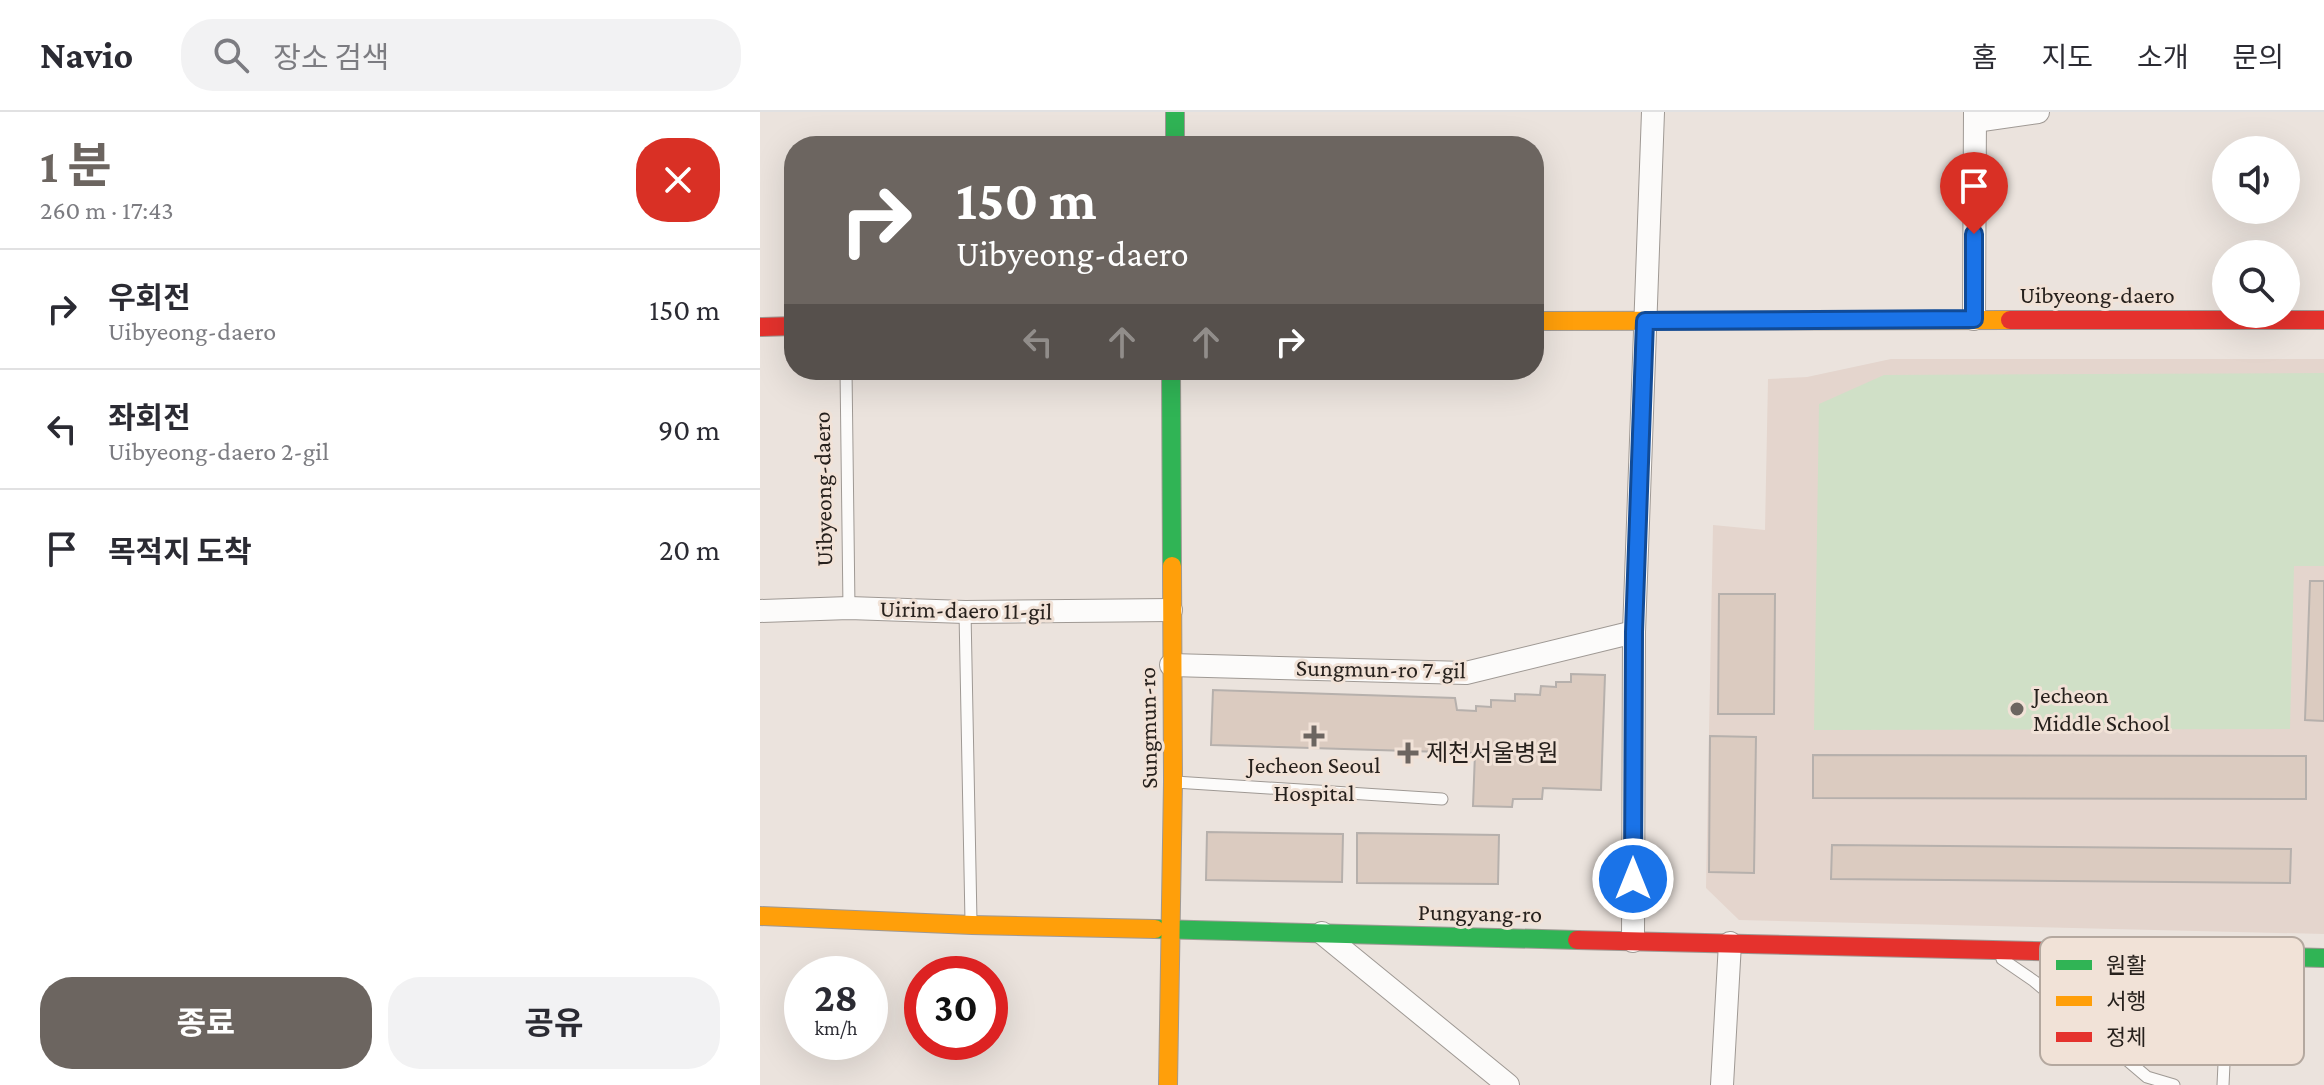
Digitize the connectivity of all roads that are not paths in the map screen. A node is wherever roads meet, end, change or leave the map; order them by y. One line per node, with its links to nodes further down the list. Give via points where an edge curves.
1 (1175, 112): 5 (street)
2 (1653, 112): 9 (street)
3 (2038, 112): 4 (street)
4 (1975, 116): 6 (street)
5 (1175, 136)
6 (1974, 319): 7 (street, Uibyeong-daero); 9 (street, Uibyeong-daero)
7 (2324, 320)
8 (1544, 321): 9 (street, Uibyeong-daero)
9 (1645, 321): 18 (street)
10 (784, 326): 11 (street)
11 (760, 327)
12 (846, 380): 14 (lane, Uibyeong-daero)
13 (1171, 380): 15 (street, Sungmun-ro)
14 (849, 608): 16 (street, Uirim-daero 11-gil); 17 (street, Uirim-daero 11-gil)
15 (1171, 610): 17 (street, Uirim-daero 11-gil); 19 (street, Sungmun-ro)
16 (760, 611)
17 (965, 612): 23 (lane)
18 (1634, 632): 19 (street, Sungmun-ro 7-gil, via 1466,673); 26 (street)
19 (1171, 665): 20 (street, Sungmun-ro)
20 (1173, 782): 21 (lane); 24 (street, Sungmun-ro)
21 (1442, 799)
22 (760, 916): 23 (street, Pungyang-ro)
23 (972, 925): 24 (street, Pungyang-ro)
24 (1170, 931): 25 (street, Pungyang-ro); 35 (street, Sungmun-ro)
25 (1322, 933): 26 (street, Pungyang-ro); 36 (street)
26 (1633, 941): 27 (street, Pungyang-ro)
27 (1730, 943): 28 (street, Pungyang-ro); 37 (street)
28 (1987, 950): 29 (street, Pungyang-ro); 32 (lane)
29 (2040, 951)
30 (2304, 957): 31 (street, Pungyang-ro)
31 (2324, 958)
32 (2040, 986)
33 (2133, 1065): 38 (lane, via 2147,1077)
34 (2224, 1065): 39 (lane)
35 (1168, 1085)
36 (1508, 1085)
37 (1722, 1085)
38 (2174, 1085)
39 (2223, 1085)

